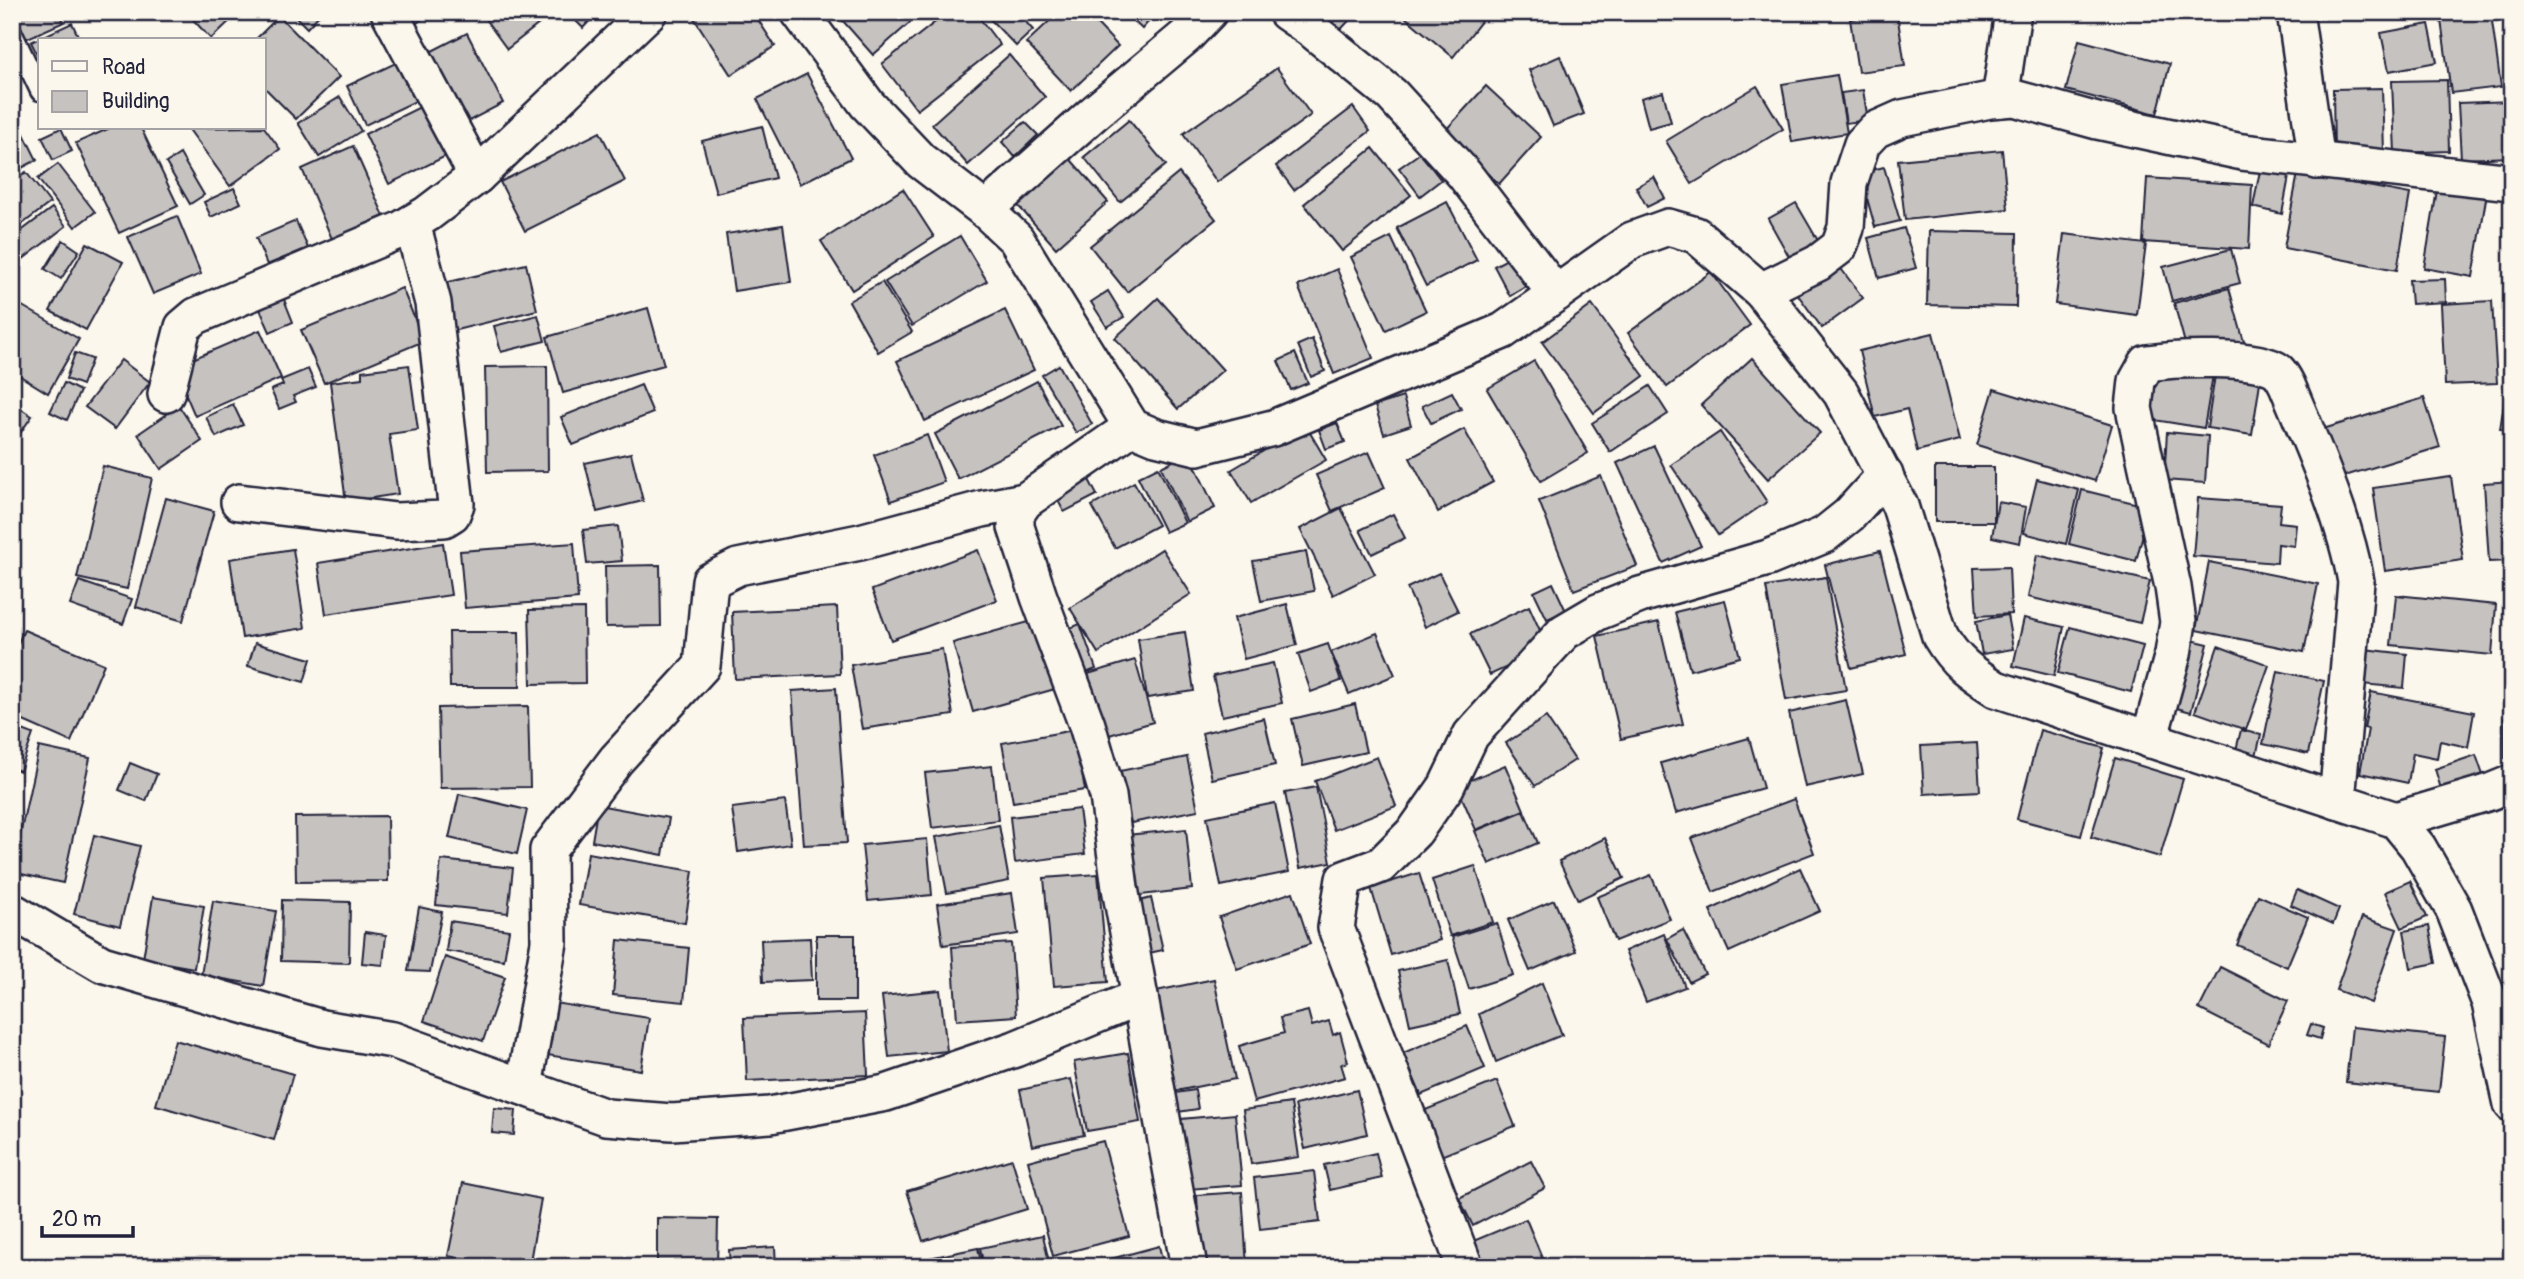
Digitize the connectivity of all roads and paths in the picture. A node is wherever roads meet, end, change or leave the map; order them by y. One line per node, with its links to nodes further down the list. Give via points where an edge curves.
1 (390, 12): 12 (street)
2 (649, 12): 12 (street)
3 (799, 12): 14 (street, via 867,104 921,161)
4 (1209, 12): 14 (street)
5 (1286, 12): 17 (street, via 1392,95 1464,174)
6 (2013, 12): 10 (street)
7 (2295, 12): 11 (street)
8 (12, 32): 9 (lane)
9 (38, 87)
10 (2000, 99): 11 (street, via 2014,98 2242,152); 16 (street, via 1902,118 1875,130 1863,144 1849,183 1846,228 1839,247 1818,263)
11 (2316, 161): 13 (street)
12 (477, 176): 15 (street)
13 (2512, 182)
14 (985, 210): 19 (street, via 1016,239)
15 (412, 223): 18 (street, via 196,316 183,327); 22 (street, via 433,303 456,505 452,514 444,519 396,522)
16 (1761, 291): 17 (street, via 1696,235 1668,227 1632,240); 20 (street, via 1841,393)
17 (1556, 294): 19 (street, via 1503,331 1273,428 1197,447)
18 (166, 394)
19 (1132, 427): 21 (street)
20 (1885, 475): 23 (street, via 1900,506 1940,636 1952,656 1996,689); 32 (street, via 1824,535 1768,558 1640,595 1564,632 1471,735 1446,787 1415,831 1381,865 1344,879 1336,928)
21 (1025, 501): 28 (street, via 1016,514 1016,527 1108,796); 29 (street, via 738,567 710,581 702,666 616,760 548,850 549,942)
22 (239, 502)
23 (2149, 740): 25 (street); 25 (street, via 2178,622 2134,408 2137,381 2147,363 2172,359 2257,362 2278,371 2287,384 2352,560 2356,582)
24 (2512, 783): 26 (street)
25 (2337, 801): 26 (street)
26 (2396, 820): 30 (street, via 2418,847 2454,910 2490,1003)
27 (12, 911): 29 (street, via 102,964 322,1028 393,1040)
28 (1140, 997): 29 (street, via 1014,1049 886,1093 770,1115 671,1122 606,1117); 31 (street)
29 (524, 1087)
30 (2512, 1104)
31 (1189, 1267)
32 (1465, 1267)

